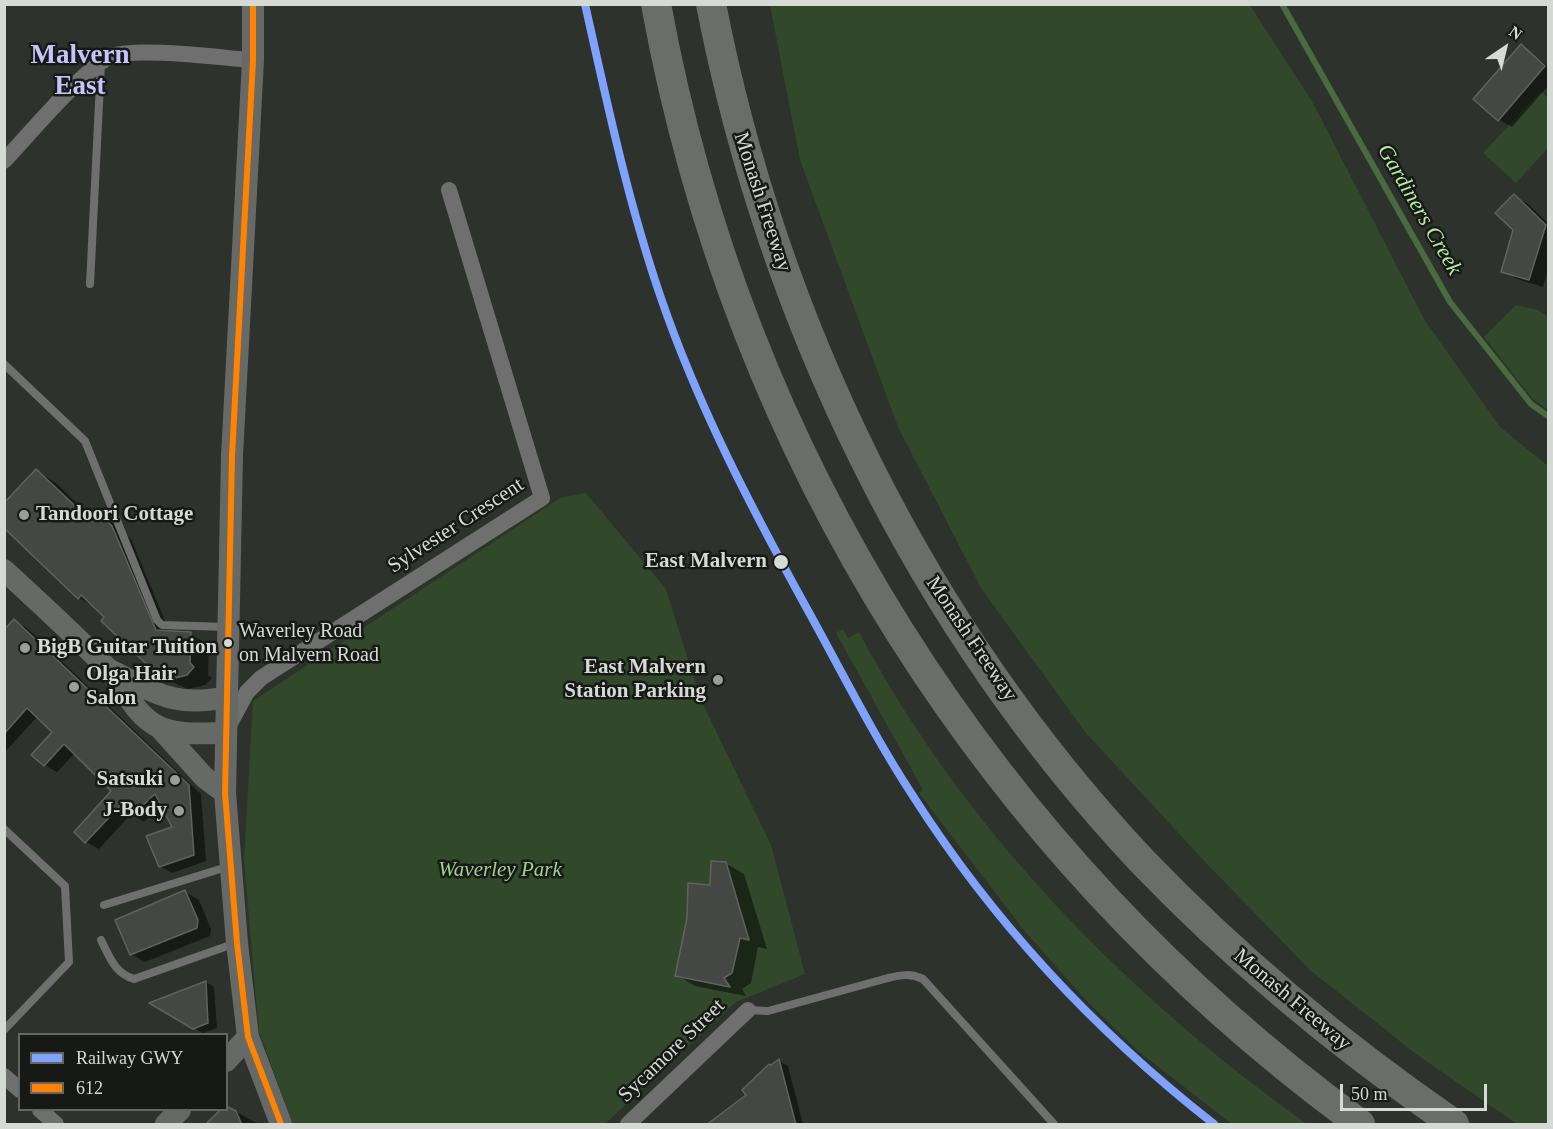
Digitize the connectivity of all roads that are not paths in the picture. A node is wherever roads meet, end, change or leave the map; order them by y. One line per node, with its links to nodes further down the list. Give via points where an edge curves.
1 (253, 4): 4 (main road)
2 (656, 4): 35 (highway, via 695,177 745,325 833,520 892,621 1007,787 1099,894 1206,1000)
3 (711, 4): 36 (highway, Monash Freeway, via 750,168 822,370 879,488 962,628 1049,752 1140,859 1188,908 1350,1050)
4 (253, 60): 5 (street, via 137,53 111,56); 11 (main road, via 232,456)
5 (101, 62): 6 (street); 8 (lane)
6 (4, 161)
7 (449, 190): 13 (street, Sylvester Crescent, via 542,498)
8 (90, 284)
9 (4, 364): 11 (lane, via 85,441 157,620 162,625)
10 (4, 570): 12 (main road)
11 (228, 627): 13 (main road)
12 (110, 670): 13 (main road, via 169,699 193,702); 14 (main road, via 137,710)
13 (237, 694): 15 (main road)
14 (159, 727): 15 (main road); 16 (main road, via 204,777)
15 (225, 733): 16 (main road)
16 (225, 793): 18 (main road)
17 (4, 829): 23 (lane, via 65,886 69,962)
18 (233, 865): 19 (lane); 21 (main road)
19 (104, 905)
20 (101, 940): 21 (lane, via 114,966 134,979)
21 (237, 943): 24 (main road)
22 (748, 1010): 33 (street, Sycamore Street); 34 (lane, via 768,1011 888,978 915,975)
23 (4, 1030)
24 (248, 1037): 25 (main road); 32 (main road)
25 (228, 1059)
26 (4, 1076): 27 (street)
27 (18, 1088)
28 (41, 1111): 30 (street)
29 (179, 1111): 31 (main road)
30 (56, 1125)
31 (166, 1125)
32 (281, 1125)
33 (628, 1125)
34 (1054, 1125)
35 (1360, 1125)
36 (1454, 1125)

